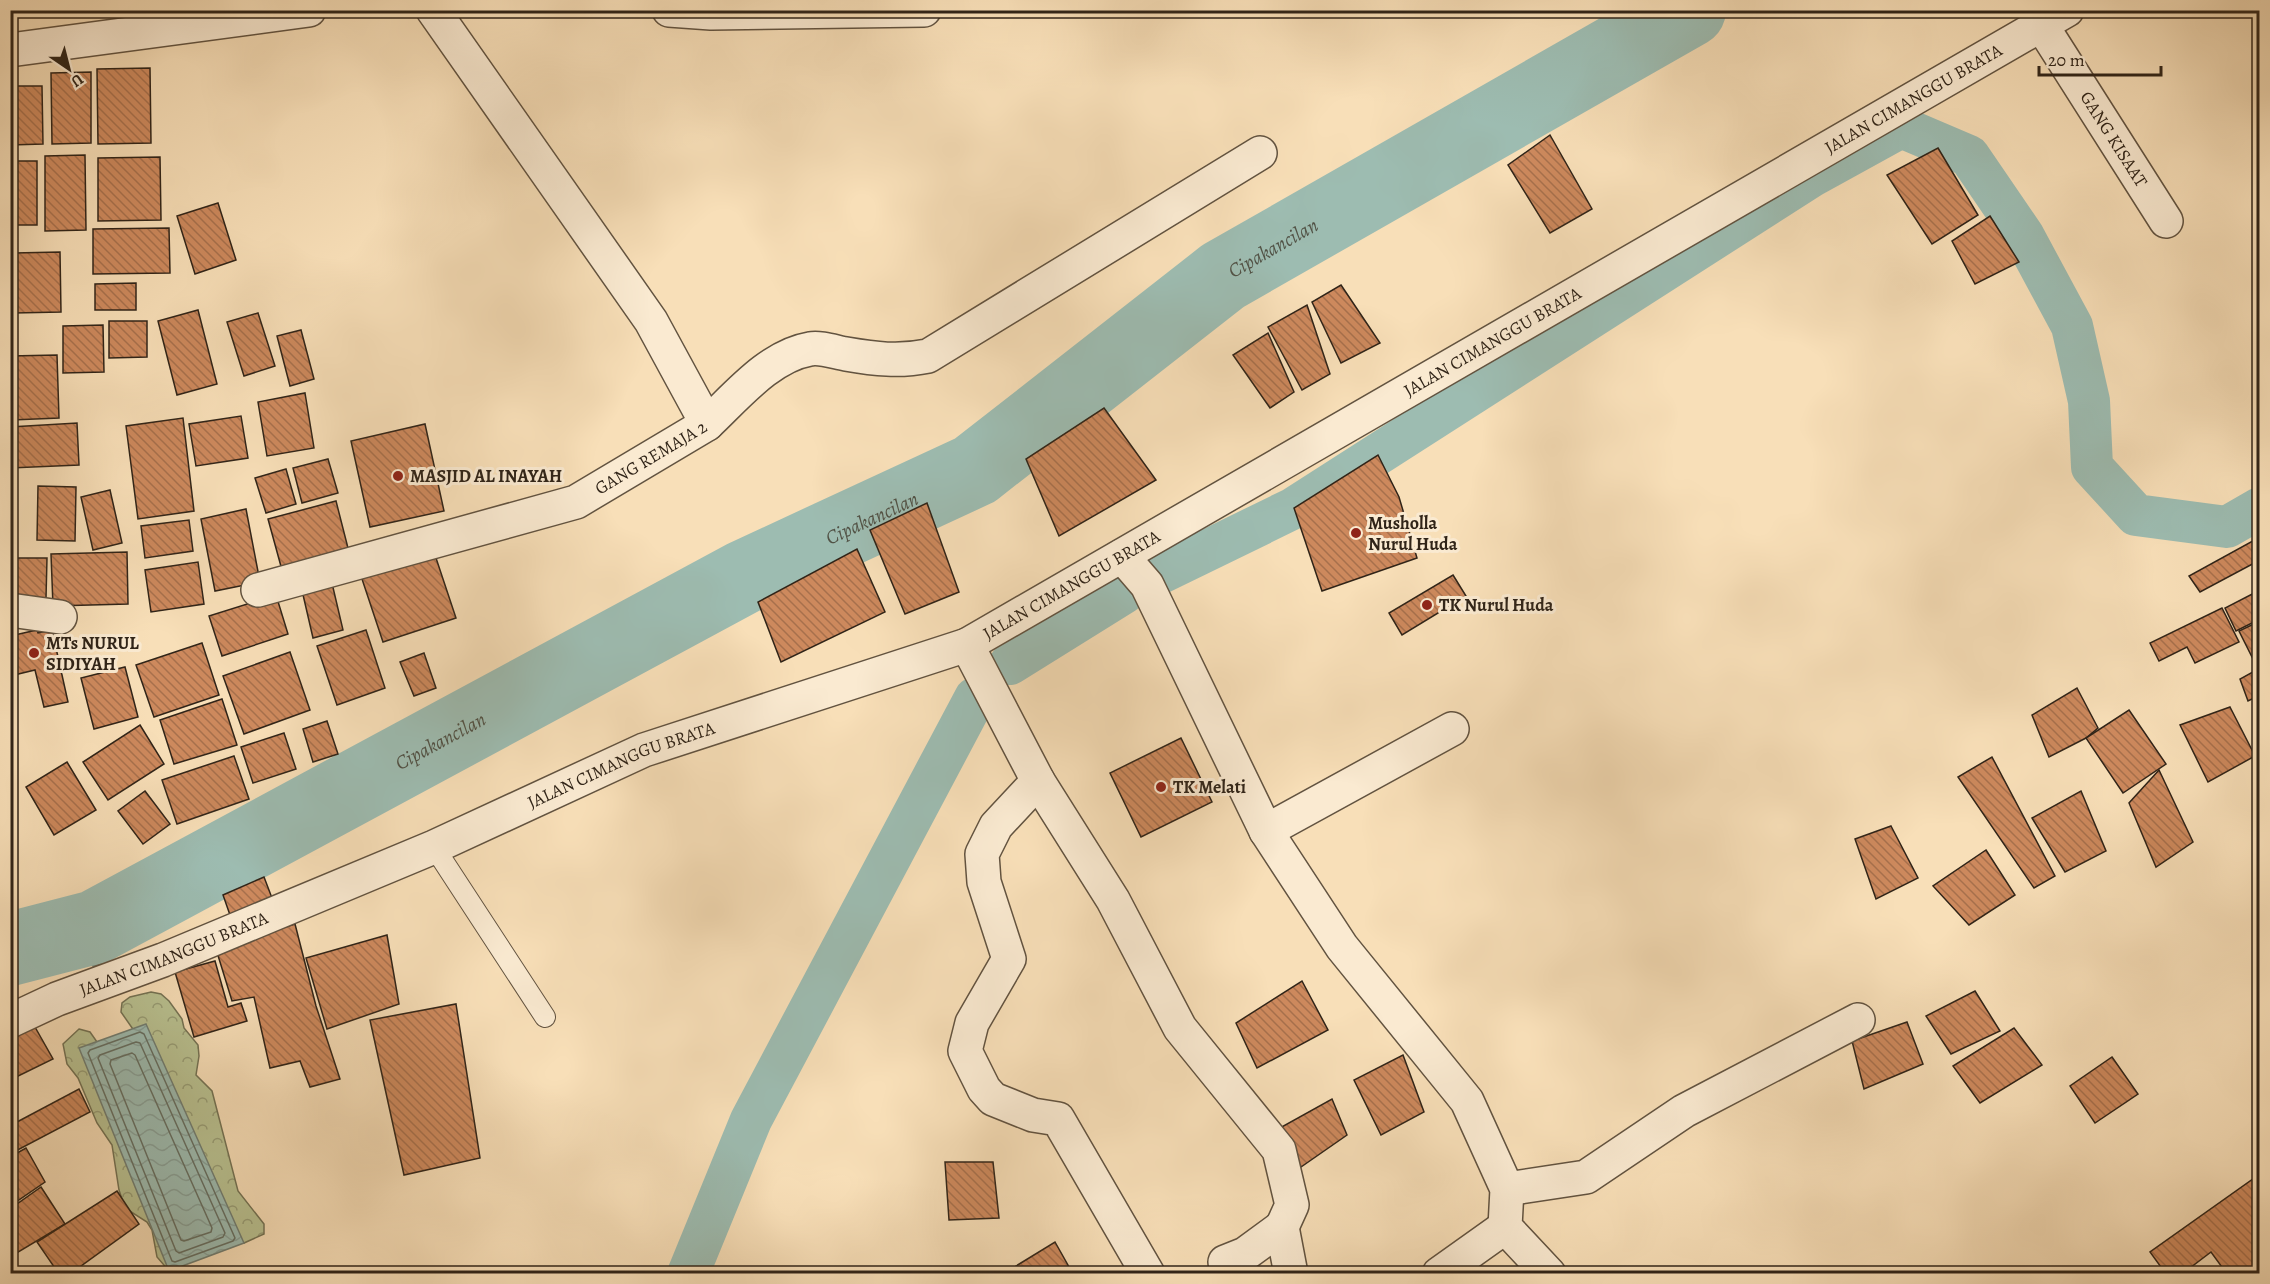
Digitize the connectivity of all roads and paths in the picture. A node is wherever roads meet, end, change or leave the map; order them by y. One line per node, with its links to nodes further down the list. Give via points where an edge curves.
1 (309, 10): 6 (street)
2 (433, 10): 9 (street, GANG REMAJA 2, via 651,321)
3 (669, 10): 4 (street)
4 (924, 10)
5 (2054, 18): 8 (street, GANG KISAAT); 10 (street, JALAN CIMANGGU BRATA)
6 (10, 50)
7 (1260, 153): 9 (street, via 928,356 883,360 812,348 789,356 762,373)
8 (2166, 221)
9 (707, 424): 11 (street, GANG REMAJA 2, via 576,502)
10 (1122, 556): 14 (street, JALAN CIMANGGU BRATA); 17 (street, via 1147,585)
11 (258, 590)
12 (10, 610): 13 (street)
13 (60, 617)
14 (967, 645): 16 (street); 18 (street, JALAN CIMANGGU BRATA, via 644,750)
15 (1452, 729): 17 (street)
16 (1038, 782): 23 (street, via 1113,900 1180,1028 1279,1150 1292,1204); 26 (street, via 996,826 982,854 984,882 1009,959 972,1023 965,1051 993,1099 1033,1115 1058,1119)
17 (1266, 831): 22 (street, via 1342,947 1467,1101)
18 (434, 847): 19 (lane); 21 (street, JALAN CIMANGGU BRATA, via 163,960 57,999)
19 (545, 1017)
20 (1857, 1020): 22 (street, via 1684,1111 1586,1177)
21 (10, 1022)
22 (1507, 1189): 24 (street)
23 (1282, 1227): 25 (street, via 1245,1254); 27 (street)
24 (1505, 1227): 28 (street); 29 (street)
25 (1225, 1262)
26 (1147, 1272)
27 (1291, 1274)
28 (1439, 1274)
29 (1549, 1274)

